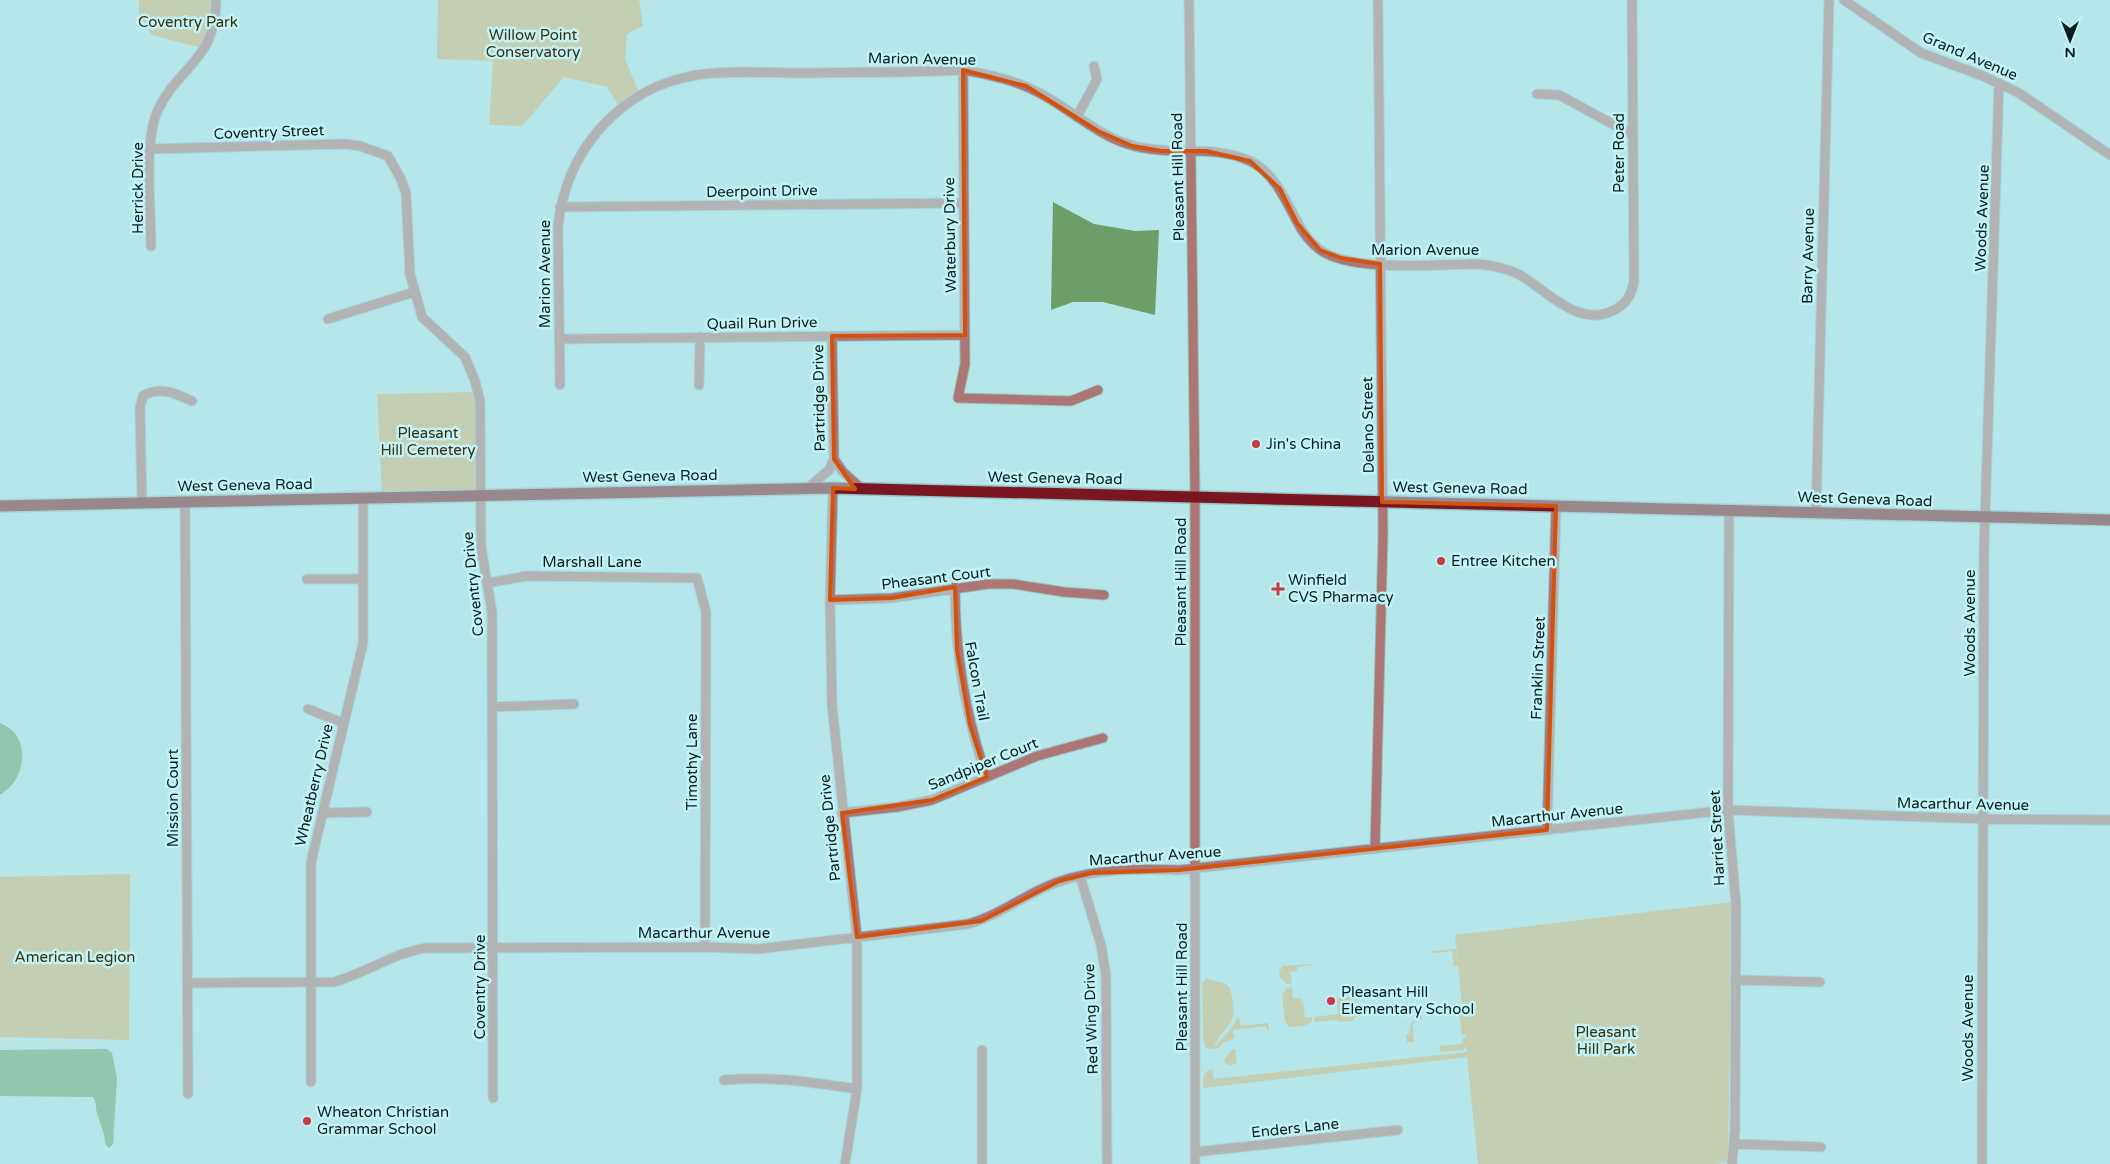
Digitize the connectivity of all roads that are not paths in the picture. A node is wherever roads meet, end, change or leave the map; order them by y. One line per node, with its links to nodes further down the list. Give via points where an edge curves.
1 (216, 0): 13 (street, Herrick Drive, via 214,24 207,45 163,100 153,123)
2 (1189, 0): 14 (street, Pleasant Hill Road)
3 (1378, 0): 20 (street, Delano Street)
4 (1632, 0): 12 (street, Peter Road)
5 (1828, 0): 45 (street, Barry Avenue)
6 (1844, 0): 9 (street, Grand Avenue, via 1921,53)
7 (1094, 66): 11 (street, via 1097,79)
8 (963, 70): 11 (street, Marion Avenue, via 1021,84); 17 (street, Waterbury Drive); 18 (street, Marion Avenue, via 717,74 674,80 643,93 606,120 576,162)
9 (1999, 83): 15 (street, Grand Avenue, via 2019,92); 46 (street, Woods Avenue)
10 (1538, 94): 12 (street, via 1559,95)
11 (1077, 117): 14 (street, Marion Avenue, via 1111,138 1132,146 1162,152)
12 (1633, 136): 22 (street, Peter Road, via 1634,282)
13 (150, 149): 16 (street, Coventry Street, via 345,144); 19 (street, Herrick Drive)
14 (1191, 151): 20 (street, Marion Avenue, via 1250,161 1280,189 1297,222 1320,250 1363,264); 37 (street, Pleasant Hill Road)
15 (2110, 155)
16 (388, 156): 21 (street, Coventry Drive, via 406,193 410,274)
17 (964, 203): 18 (street, Deerpoint Drive); 24 (street, Waterbury Drive)
18 (560, 207): 27 (street, Marion Avenue)
19 (151, 246)
20 (1380, 264): 22 (street, Marion Avenue, via 1492,265 1520,275 1574,311 1601,315); 40 (street, Delano Street)
21 (414, 292): 23 (street); 36 (street, Coventry Drive, via 422,317 466,357 475,381 480,401)
22 (1625, 304)
23 (328, 319)
24 (965, 335): 25 (street, Quail Run Drive); 30 (street, Waterbury Drive, via 965,364 958,398 1072,401)
25 (832, 336): 26 (street, Quail Run Drive); 32 (street, Partridge Drive)
26 (700, 338): 27 (street, Quail Run Drive); 29 (street)
27 (559, 339): 28 (street, Marion Avenue)
28 (560, 385)
29 (699, 385)
30 (1098, 390)
31 (192, 401): 41 (street, via 172,392 152,391 142,396)
32 (834, 459): 34 (street, via 829,470); 35 (street)
33 (833, 488): 34 (main road, West Geneva Road); 35 (main road, West Geneva Road); 54 (street, Partridge Drive)
34 (807, 489): 36 (main road, West Geneva Road)
35 (862, 489): 37 (main road, West Geneva Road)
36 (480, 494): 38 (main road, West Geneva Road); 51 (street, Coventry Drive, via 481,547)
37 (1195, 496): 40 (main road, West Geneva Road); 69 (street, Pleasant Hill Road)
38 (363, 498): 39 (main road, West Geneva Road); 50 (street, Wheatberry Drive)
39 (185, 502): 41 (main road, West Geneva Road); 76 (street, Mission Court)
40 (1382, 502): 43 (main road, West Geneva Road); 68 (street, Delano Street)
41 (142, 503): 42 (main road, West Geneva Road)
42 (0, 506)
43 (1556, 506): 44 (main road, West Geneva Road); 67 (street, Franklin Street)
44 (1729, 510): 45 (main road, West Geneva Road); 61 (street, Harriet Street)
45 (1816, 513): 46 (main road, West Geneva Road)
46 (1986, 518): 47 (main road, West Geneva Road); 65 (street, Woods Avenue)
47 (2110, 520)
48 (697, 578): 51 (street, Marshall Lane, via 527,576); 73 (street, Timothy Lane, via 706,612)
49 (307, 579): 50 (street)
50 (364, 579): 58 (street, Wheatberry Drive, via 363,643)
51 (488, 583): 56 (street, Coventry Drive, via 492,612)
52 (955, 587): 53 (street, Pheasant Court, via 1013,584); 54 (street, Pheasant Court, via 892,598); 60 (street, Falcon Trail, via 957,650 970,725)
53 (1104, 595)
54 (830, 600): 64 (street, Partridge Drive, via 832,706)
55 (574, 704): 56 (street)
56 (493, 707): 72 (street, Coventry Drive)
57 (308, 709): 58 (street)
58 (343, 723): 63 (street, Wheatberry Drive)
59 (1103, 738): 60 (street, Sandpiper Court, via 1037,756)
60 (987, 777): 64 (street, Sandpiper Court, via 932,800)
61 (1728, 810): 65 (street, Macarthur Avenue); 67 (street, Macarthur Avenue); 74 (street, Harriet Street, via 1736,905)
62 (367, 812): 63 (street)
63 (322, 813): 77 (street, Wheatberry Drive, via 311,862)
64 (842, 813): 71 (street, Partridge Drive)
65 (1983, 819): 66 (street, Macarthur Avenue); 93 (street, Woods Avenue)
66 (2110, 820)
67 (1547, 830): 68 (street, Macarthur Avenue)
68 (1376, 849): 69 (street, Macarthur Avenue)
69 (1195, 867): 70 (street, Macarthur Avenue, via 1115,870); 87 (street, Pleasant Hill Road)
70 (1080, 876): 71 (street, Macarthur Avenue, via 1059,881 997,914 974,922); 90 (street, Red Wing Drive, via 1101,945 1106,976)
71 (857, 937): 73 (street, Macarthur Avenue, via 758,949); 81 (street, Partridge Drive)
72 (493, 947): 73 (street, Macarthur Avenue); 77 (street, Macarthur Avenue, via 413,950 347,978); 83 (street, Coventry Drive)
73 (705, 947)
74 (1736, 980): 75 (street); 85 (street, Harriet Street)
75 (1820, 982)
76 (188, 983): 77 (street, Macarthur Avenue); 82 (street, Mission Court)
77 (311, 983): 80 (street, Wheatberry Drive)
78 (982, 1050): 89 (street)
79 (724, 1080): 81 (street, via 786,1078)
80 (311, 1082)
81 (856, 1089): 88 (street, Partridge Drive)
82 (188, 1094)
83 (493, 1098)
84 (1398, 1130): 87 (street, Enders Lane)
85 (1734, 1144): 86 (street); 92 (street, Harriet Street)
86 (1821, 1147)
87 (1195, 1152): 91 (street, Pleasant Hill Road)
88 (845, 1164)
89 (982, 1164)
90 (1107, 1164)
91 (1195, 1164)
92 (1732, 1164)
93 (1982, 1164)

